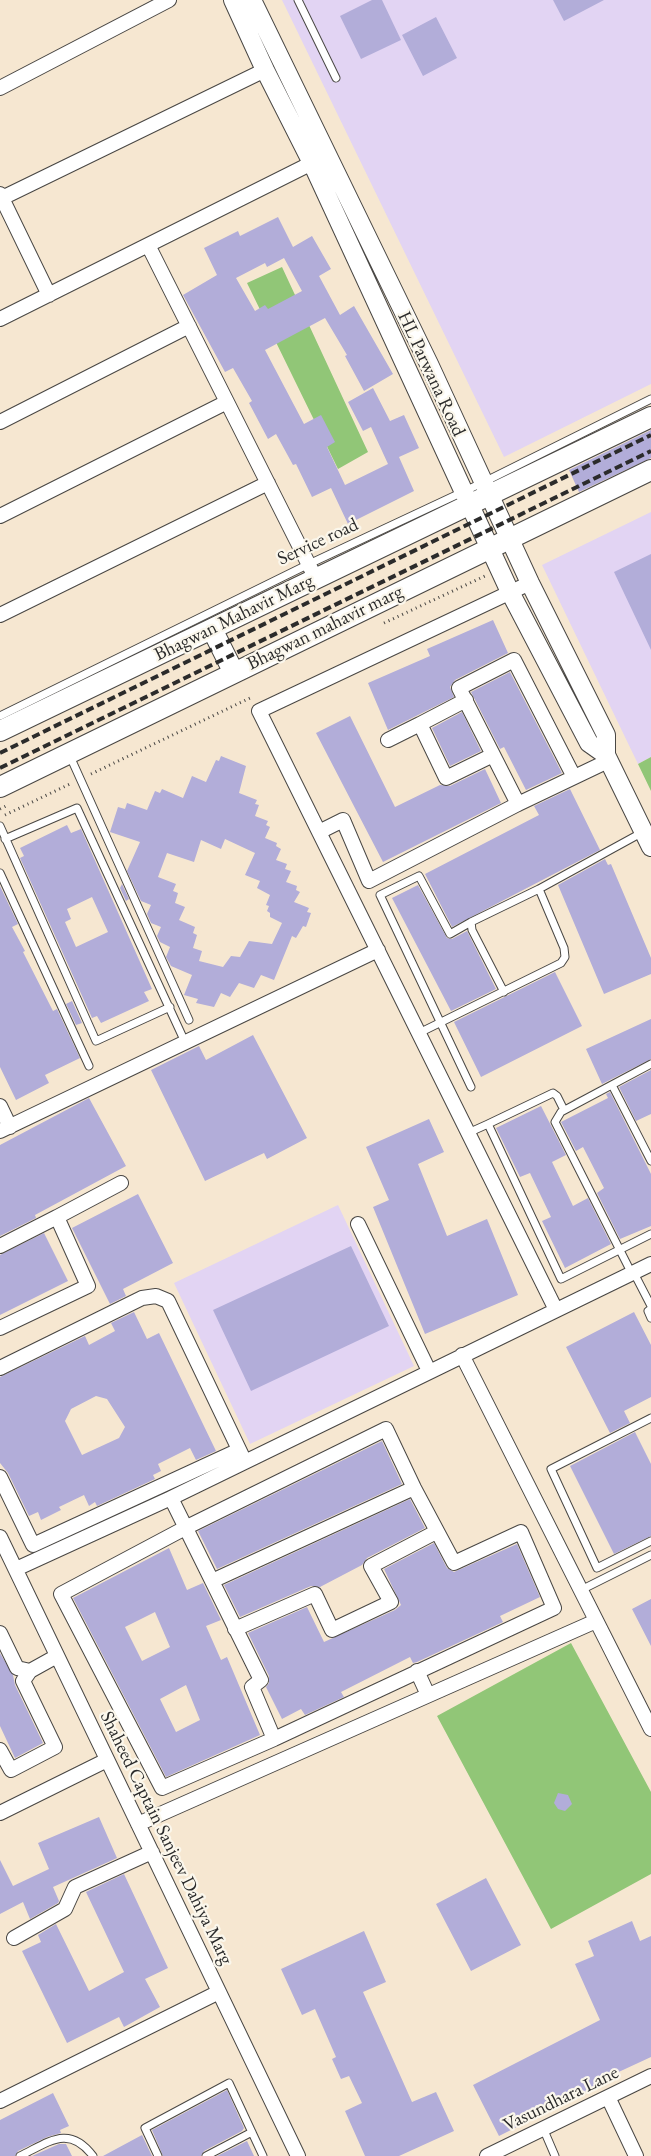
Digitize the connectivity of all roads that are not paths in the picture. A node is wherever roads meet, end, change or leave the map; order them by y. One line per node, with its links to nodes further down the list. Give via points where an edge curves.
1 (169, 0): 7 (street)
2 (233, 0): 5 (street, HL Parwana Road)
3 (252, 0): 20 (street, HL Parwana Road)
4 (298, 0): 6 (lane)
5 (265, 70): 8 (street, HL Parwana Road); 9 (street)
6 (336, 78)
7 (0, 88)
8 (312, 163): 10 (street); 21 (street, HL Parwana Road)
9 (1, 196): 11 (street)
10 (148, 245): 11 (street); 13 (street)
11 (49, 295): 12 (street)
12 (0, 320)
13 (189, 326): 15 (street); 17 (street)
14 (651, 399): 20 (lane)
15 (227, 402): 19 (street); 22 (street)
16 (651, 417): 20 (main road)
17 (0, 422)
18 (651, 470): 23 (main road, Bhagwan mahavir marg)
19 (268, 483): 25 (street); 28 (street)
20 (487, 488): 21 (main road); 23 (street, HL Parwana Road)
21 (465, 498): 24 (street, HL Parwana Road); 25 (main road, Bhagwan Mahavir Marg)
22 (0, 516)
23 (510, 538): 24 (main road, Bhagwan mahavir marg); 26 (street, HL Parwana Road)
24 (490, 548): 27 (street, HL Parwana Road); 30 (main road, Bhagwan mahavir marg)
25 (312, 571): 29 (main road, Bhagwan Mahavir Marg); 32 (lane, Service road)
26 (530, 583): 27 (street); 38 (street, HL Parwana Road, via 606,735)
27 (510, 592): 38 (street, HL Parwana Road, via 589,743); 43 (street, via 259,711)
28 (0, 615)
29 (212, 629): 30 (main road); 34 (main road, Bhagwan Mahavir Marg)
30 (234, 673): 36 (main road, Bhagwan mahavir marg)
31 (466, 700): 33 (street); 37 (street); 39 (street, via 459,688 514,660)
32 (0, 716)
33 (420, 724): 35 (street); 37 (street, via 446,778)
34 (0, 731)
35 (388, 740)
36 (68, 754): 40 (main road, Bhagwan mahavir marg); 52 (lane)
37 (493, 754): 41 (street)
38 (607, 758): 39 (street); 45 (street, HL Parwana Road)
39 (574, 777): 41 (street)
40 (0, 787)
41 (518, 804): 43 (street, via 369,881 342,820)
42 (0, 826): 44 (lane)
43 (320, 832): 49 (street)
44 (5, 839): 51 (lane, via 77,808); 51 (lane, via 96,1041)
45 (647, 839): 47 (lane)
46 (0, 873): 57 (lane)
47 (539, 889): 48 (lane); 50 (lane, via 565,957 555,967)
48 (471, 922): 50 (lane, via 472,930); 53 (lane, via 450,934 420,876 380,895)
49 (378, 950): 54 (street); 55 (street)
50 (504, 992): 53 (lane)
51 (170, 1007): 55 (lane)
52 (189, 1020)
53 (441, 1022): 54 (lane); 59 (lane)
54 (419, 1033): 64 (street)
55 (185, 1042): 63 (street)
56 (651, 1064): 58 (lane)
57 (89, 1066)
58 (612, 1085): 61 (lane); 65 (lane)
59 (471, 1088)
60 (0, 1106): 63 (street)
61 (564, 1110): 62 (lane, via 553,1093); 71 (lane, via 555,1122)
62 (488, 1124): 64 (lane); 71 (lane, via 561,1279)
63 (5, 1129)
64 (468, 1133): 75 (street)
65 (651, 1161)
66 (121, 1183): 67 (street)
67 (57, 1217): 70 (street); 77 (street, via 88,1286)
68 (358, 1224): 80 (street)
69 (651, 1234): 71 (lane)
70 (0, 1246)
71 (619, 1248): 73 (lane)
72 (651, 1264): 73 (street)
73 (633, 1273): 74 (lane); 75 (street)
74 (651, 1308): 76 (lane, via 648,1311)
75 (556, 1310): 78 (street)
76 (651, 1318)
77 (0, 1328)
78 (462, 1356): 80 (street); 93 (street)
79 (0, 1368): 82 (street, via 142,1298 156,1296 168,1301)
80 (430, 1371): 82 (street)
81 (651, 1418): 89 (lane, via 551,1469 597,1568)
82 (242, 1456): 83 (street, via 33,1545); 85 (street)
83 (0, 1477)
84 (414, 1488): 86 (street, via 386,1430); 87 (street); 92 (street)
85 (171, 1498): 86 (street); 91 (street)
86 (187, 1527): 92 (street); 102 (street, via 61,1594 162,1788)
87 (436, 1532): 95 (street, via 371,1566 392,1602 332,1630 315,1594); 99 (street, via 454,1563 521,1532 554,1608)
88 (0, 1537): 91 (street, Shaheed Captain Sanjeev Dahiya Marg)
89 (651, 1541)
90 (651, 1555): 93 (lane)
91 (16, 1569): 97 (street, Shaheed Captain Sanjeev Dahiya Marg)
92 (212, 1582): 95 (street)
93 (581, 1590): 94 (street)
94 (596, 1621): 100 (street); 101 (street)
95 (235, 1630): 102 (street, via 261,1680 252,1687)
96 (0, 1633): 98 (street, via 18,1668)
97 (57, 1656): 98 (street); 104 (street, Shaheed Captain Sanjeev Dahiya Marg)
98 (30, 1671): 105 (street, via 23,1681 55,1747)
99 (418, 1671): 100 (street); 102 (street)
100 (428, 1695): 107 (street)
101 (651, 1728)
102 (274, 1739)
103 (0, 1750): 105 (street)
104 (107, 1760): 106 (street); 107 (street, Shaheed Captain Sanjeev Dahiya Marg)
105 (6, 1773)
106 (0, 1813)
107 (138, 1824): 108 (street, Shaheed Captain Sanjeev Dahiya Marg)
108 (152, 1852): 109 (street, via 75,1888 65,1909); 110 (street, Shaheed Captain Sanjeev Dahiya Marg)
109 (14, 1938)
110 (219, 1992): 113 (street); 121 (street, Shaheed Captain Sanjeev Dahiya Marg)
111 (651, 2076): 112 (street, Vasundhara Lane)
112 (608, 2097): 114 (street, Vasundhara Lane); 124 (street)
113 (0, 2100)
114 (543, 2128): 122 (street, Vasundhara Lane); 123 (lane)
115 (252, 2132): 118 (lane, via 229,2083 145,2128); 119 (lane); 120 (lane)
116 (20, 2156): 117 (lane, via 62,2137 85,2145)
117 (93, 2156)
118 (158, 2156)
119 (206, 2156)
120 (263, 2156)
121 (298, 2156)
122 (487, 2156)
123 (555, 2156)
124 (636, 2156)

